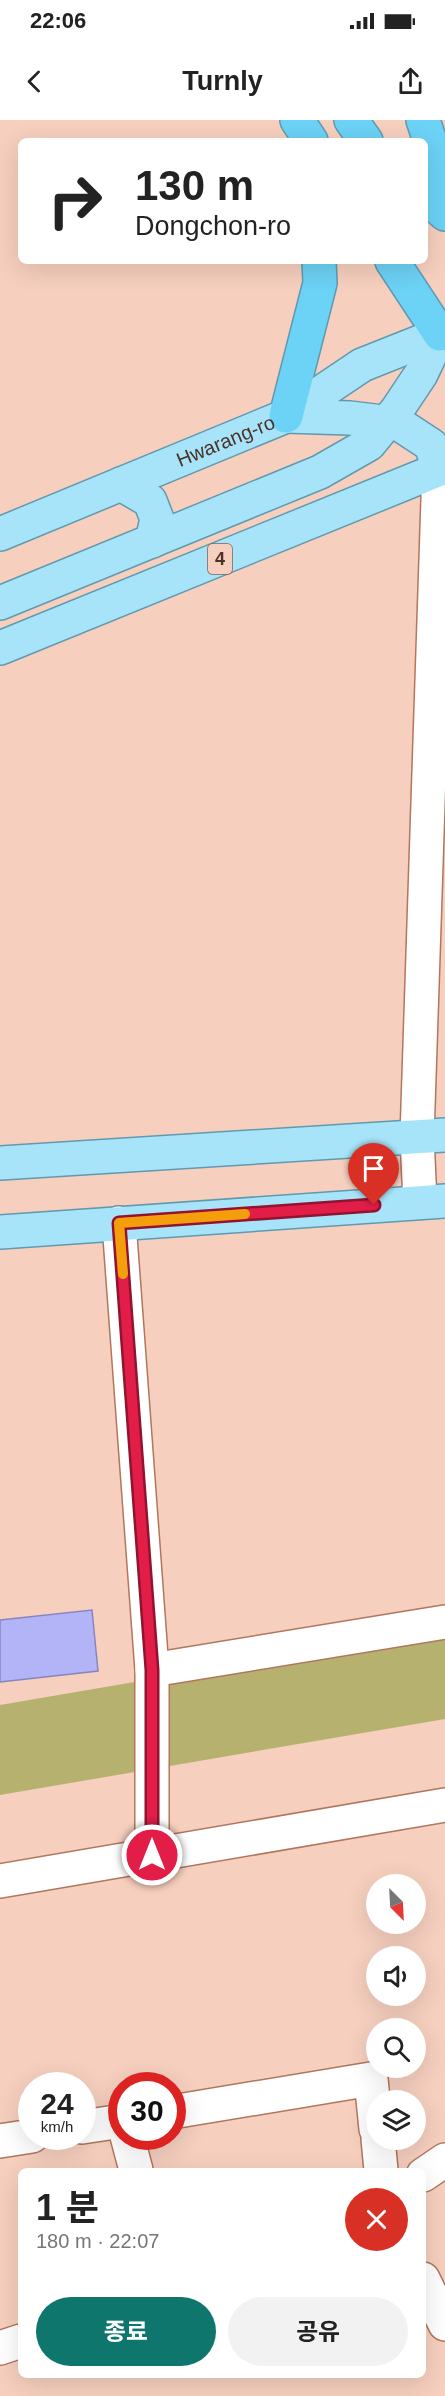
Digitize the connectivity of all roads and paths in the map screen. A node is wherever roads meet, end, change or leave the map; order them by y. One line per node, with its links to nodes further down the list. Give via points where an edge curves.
1 (297, 120): 4 (highway)
2 (351, 120): 5 (highway)
3 (423, 120): 6 (highway)
4 (309, 138)
5 (364, 138)
6 (445, 186)
7 (428, 199): 8 (highway)
8 (445, 214)
9 (319, 264): 12 (highway, via 320,284)
10 (394, 264): 11 (highway)
11 (444, 330): 12 (main road, Hwarang-ro, via 362,365); 13 (main road, via 421,374)
12 (286, 416): 13 (main road); 15 (main road, Hwarang-ro)
13 (387, 422): 14 (main road, via 399,423 431,445); 17 (main road, via 369,444 320,472)
14 (442, 468): 19 (main road, 4); 20 (street)
15 (121, 484): 16 (main road, Hwarang-ro); 17 (main road, via 150,501 157,519)
16 (0, 534)
17 (152, 541): 18 (main road)
18 (0, 603)
19 (0, 648)
20 (431, 1136): 21 (main road); 22 (street)
21 (0, 1163)
22 (433, 1201): 23 (main road)
23 (119, 1223): 24 (main road); 26 (street)
24 (0, 1232)
25 (445, 1622): 26 (street)
26 (152, 1670): 28 (street)
27 (445, 1805): 28 (street)
28 (152, 1855): 29 (street)
29 (0, 1881)
30 (372, 2090): 31 (street, via 371,2079)
31 (186, 2110)
32 (18, 2138): 33 (street)
33 (0, 2141)
34 (131, 2150): 37 (street)
35 (379, 2150): 38 (street)
36 (445, 2160): 39 (street)
37 (135, 2168)
38 (381, 2168)
39 (426, 2173)
40 (426, 2285): 41 (street)
41 (445, 2324)
42 (18, 2342): 43 (street)
43 (0, 2348)

